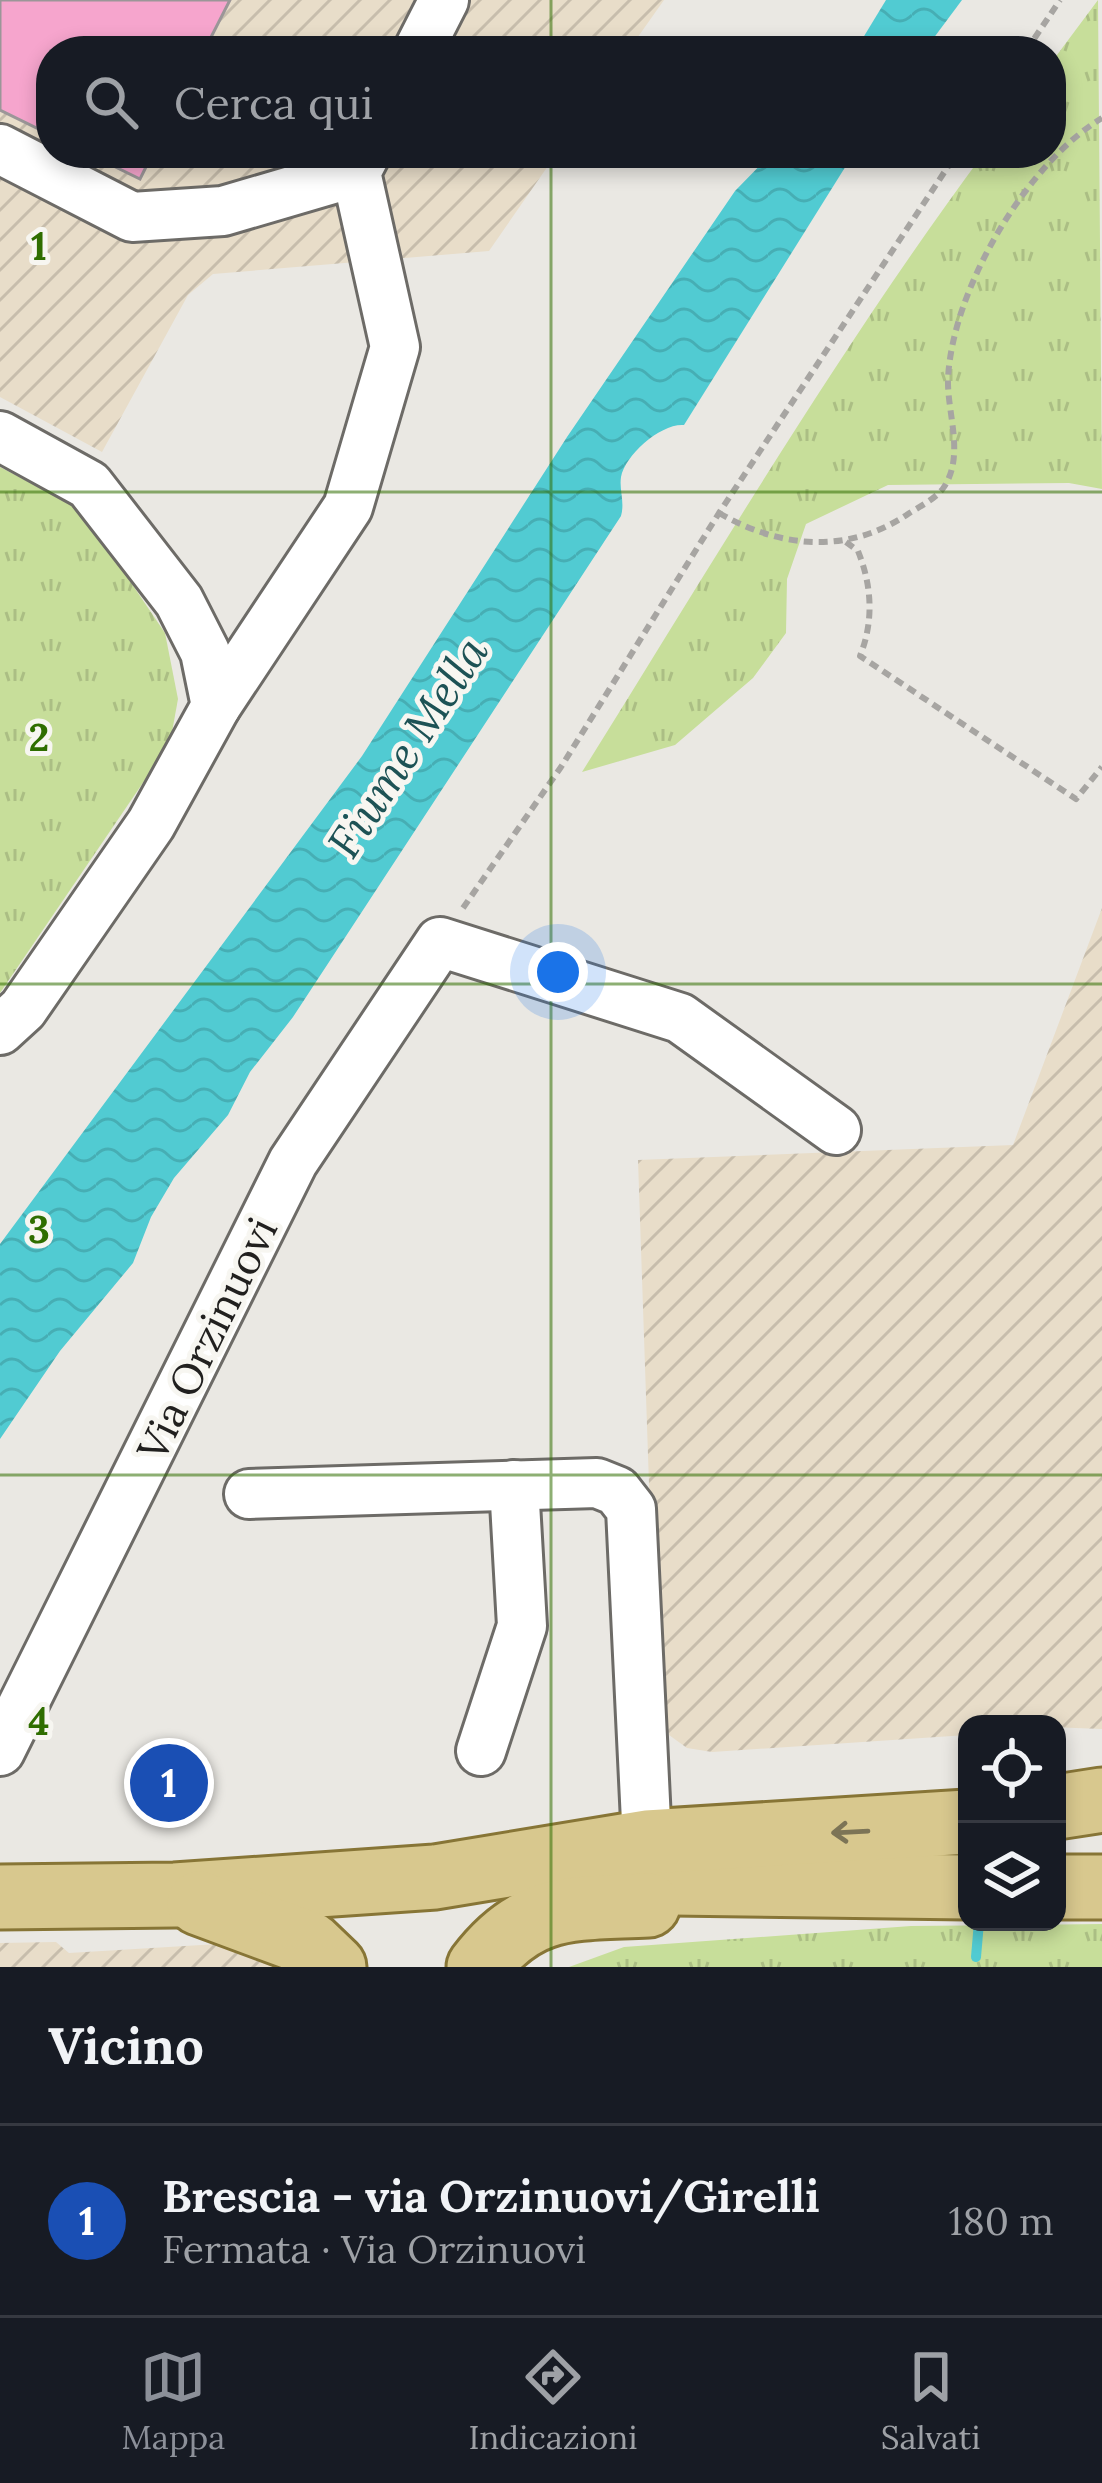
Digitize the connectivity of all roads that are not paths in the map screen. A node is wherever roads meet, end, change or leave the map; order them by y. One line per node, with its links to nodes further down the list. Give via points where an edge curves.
1 (444, 0): 2 (street)
2 (426, 36)
3 (0, 149): 4 (street)
4 (36, 168)
5 (37, 168): 6 (street, via 132,217 223,211)
6 (347, 168)
7 (362, 168): 9 (street, via 394,347 348,507)
8 (0, 436): 9 (street, via 89,485 179,601 205,652)
9 (216, 706): 10 (street, via 151,824 23,1009)
10 (0, 1030)
11 (836, 1130): 14 (street, Via Orzinuovi, via 680,1018 440,942 293,1162)
12 (514, 1485): 13 (street); 15 (street, via 522,1626); 19 (street, via 597,1484 631,1508)
13 (249, 1494)
14 (0, 1751)
15 (481, 1751)
16 (1102, 1800): 17 (main road)
17 (1066, 1806)
18 (958, 1823): 19 (main road, one-way to 19)
19 (647, 1842): 20 (main road)
20 (435, 1877): 21 (main road); 25 (main road)
21 (743, 1886): 22 (main road); 28 (main road, via 680,1903 553,1910 523,1922); 29 (main road, via 677,1919 583,1934)
22 (958, 1886)
23 (1066, 1886): 24 (main road)
24 (1102, 1886)
25 (175, 1895): 26 (main road); 27 (main road, via 310,1944)
26 (0, 1897)
27 (334, 1967)
28 (479, 1967)
29 (534, 1967)

